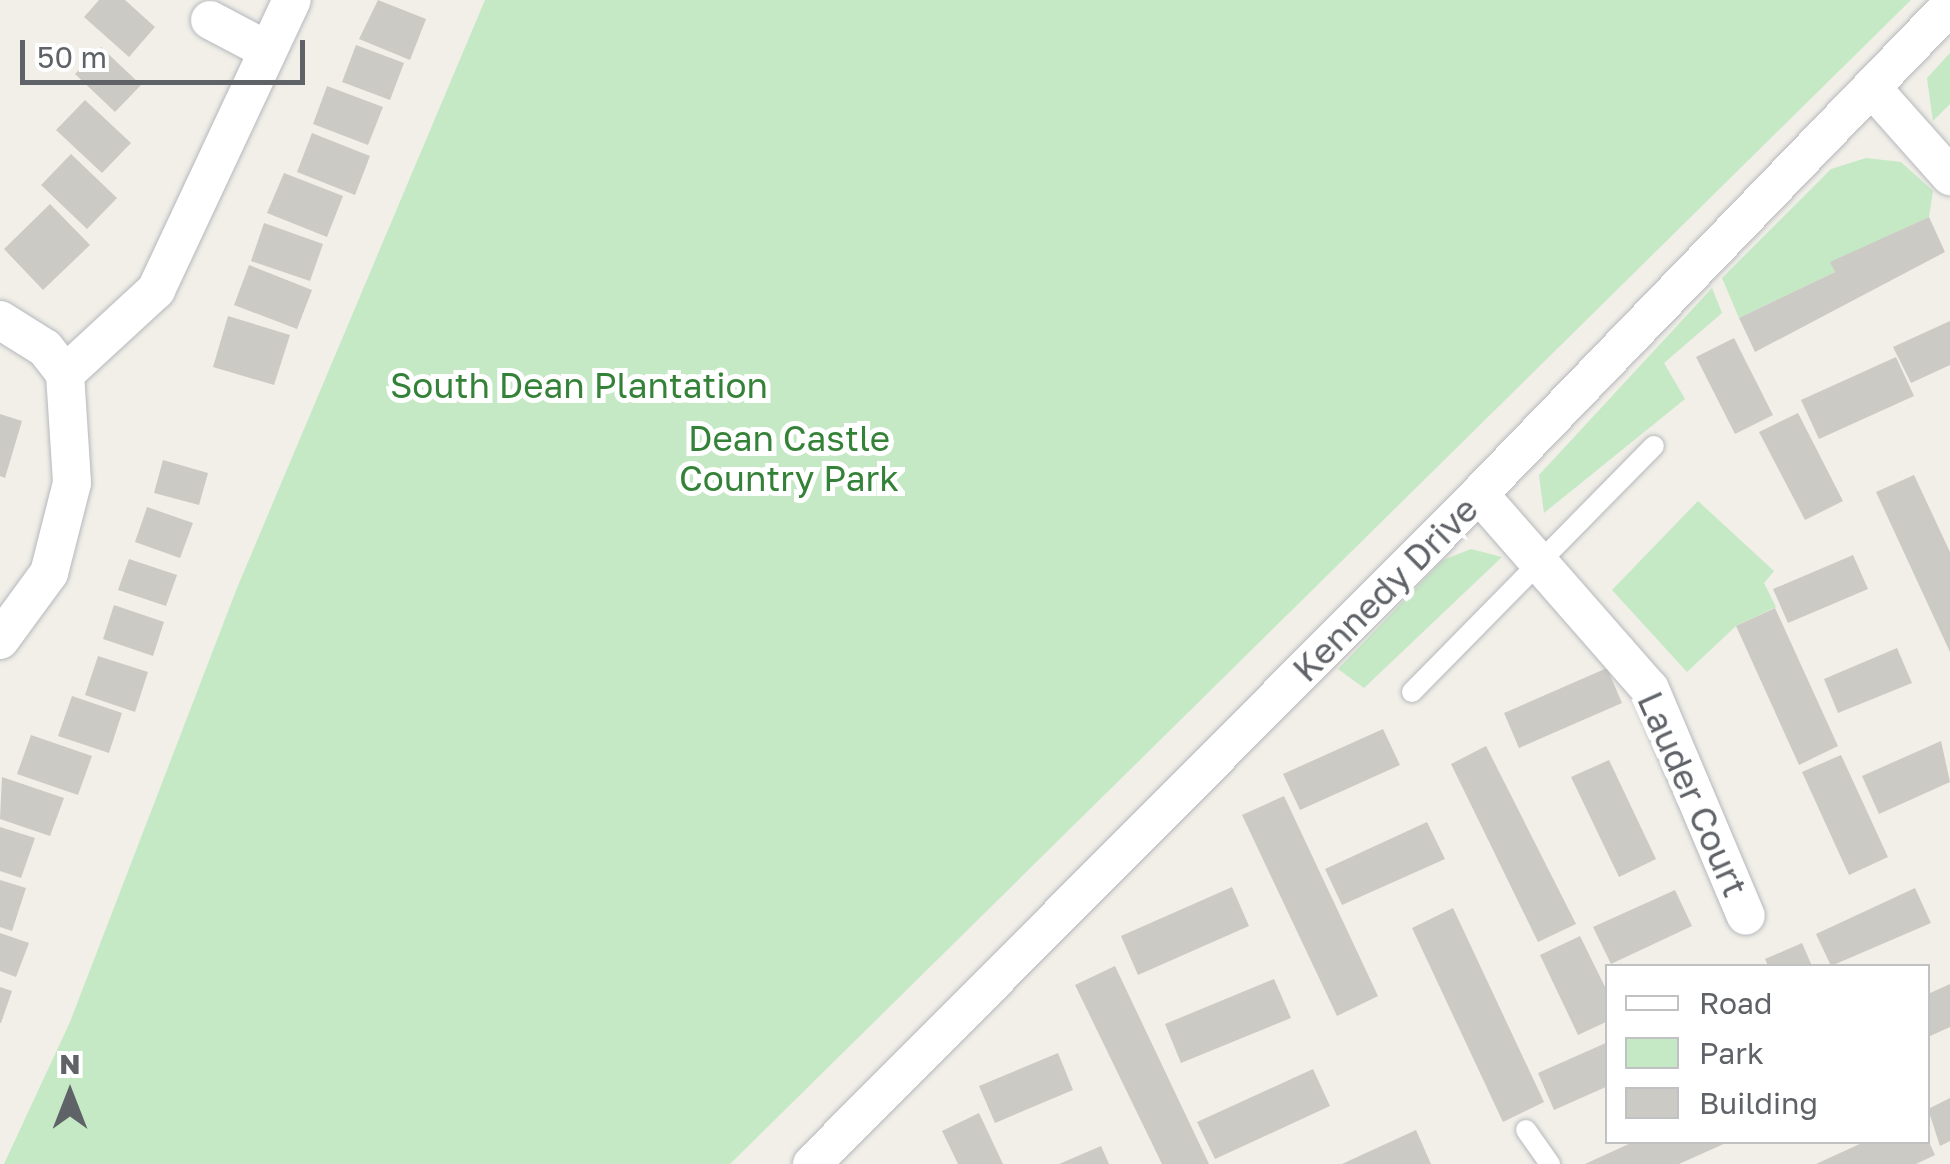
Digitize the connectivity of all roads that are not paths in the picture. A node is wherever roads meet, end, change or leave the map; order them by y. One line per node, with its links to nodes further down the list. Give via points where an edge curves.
1 (292, 0): 4 (street)
2 (1950, 6): 5 (street, Kennedy Drive)
3 (210, 20): 4 (street)
4 (267, 50): 8 (street, via 156,290)
5 (1872, 88): 6 (street); 10 (street, Kennedy Drive)
6 (1950, 176)
7 (0, 320): 8 (street, via 45,348)
8 (65, 374): 12 (street, via 72,483 49,573)
9 (1654, 446): 11 (lane)
10 (1479, 494): 11 (street, Lauder Court); 16 (street, Kennedy Drive)
11 (1541, 565): 13 (lane); 14 (street, Lauder Court, via 1650,689)
12 (0, 640)
13 (1412, 692)
14 (1746, 916)
15 (1526, 1130): 17 (lane)
16 (812, 1164)
17 (1550, 1164)

